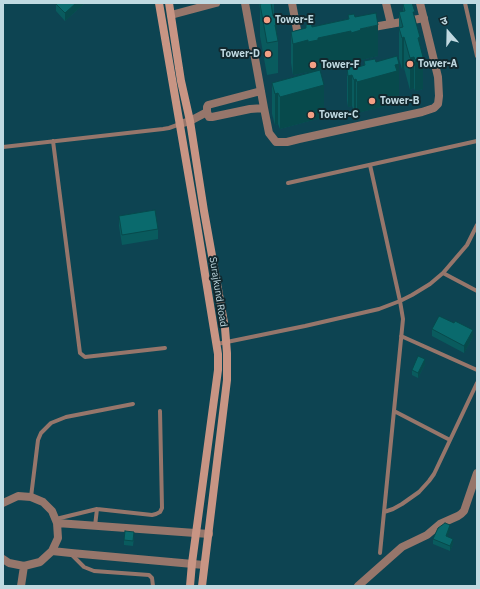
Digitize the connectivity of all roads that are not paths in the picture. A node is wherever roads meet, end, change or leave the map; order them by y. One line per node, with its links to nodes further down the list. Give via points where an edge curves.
1 (159, 3): 21 (main road, Surajkund Road)
2 (169, 3): 9 (main road, Surajkund Road)
3 (216, 3): 9 (street)
4 (245, 3): 17 (street)
5 (292, 3): 15 (street, via 299,36 304,40)
6 (386, 3): 11 (street)
7 (420, 3): 10 (street)
8 (465, 3): 12 (lane)
9 (171, 15): 20 (main road, Surajkund Road)
10 (424, 18): 11 (street); 18 (street, via 438,77 439,100 434,108 287,142 276,142 269,133)
11 (391, 24): 13 (street)
12 (471, 29): 14 (lane); 16 (lane)
13 (360, 30)
14 (477, 30)
15 (309, 39)
16 (477, 56)
17 (261, 91): 18 (street); 19 (street, via 208,105)
18 (264, 108): 19 (street, via 212,117)
19 (206, 112): 20 (street)
20 (190, 120): 21 (street); 32 (main road, Surajkund Road)
21 (180, 124): 22 (lane, via 163,129); 33 (main road, Surajkund Road)
22 (53, 141): 24 (lane); 34 (lane, via 80,353 85,357)
23 (477, 141): 25 (lane)
24 (3, 147)
25 (370, 165): 26 (lane); 30 (lane)
26 (288, 183)
27 (477, 225): 28 (lane, via 467,244)
28 (443, 273): 29 (lane); 30 (lane, via 430,284)
29 (477, 291)
30 (400, 301): 31 (lane, via 403,319); 32 (lane, via 379,309)
31 (401, 336): 35 (lane); 39 (lane)
32 (226, 341): 33 (lane); 51 (main road, Surajkund Road, via 227,380)
33 (217, 344): 50 (main road, Surajkund Road, via 218,370)
34 (165, 348)
35 (477, 370)
36 (477, 383): 40 (lane)
37 (133, 404): 43 (lane, via 66,417 51,423 38,440)
38 (160, 411): 46 (lane, via 160,512 152,515)
39 (394, 411): 40 (lane); 47 (lane)
40 (450, 440): 47 (lane, via 434,474 419,492 393,510)
41 (477, 473): 63 (street, via 461,514 440,524 428,535 402,547)
42 (18, 496): 43 (street); 44 (street); 45 (street)
43 (31, 497): 48 (street, via 43,502)
44 (3, 499)
45 (3, 503)
46 (97, 509): 48 (lane); 49 (lane)
47 (384, 512): 53 (lane)
48 (57, 521): 49 (street); 52 (street, via 58,538)
49 (95, 526): 50 (street)
50 (196, 533): 51 (street); 56 (main road, Surajkund Road)
51 (209, 534): 57 (main road, Surajkund Road)
52 (52, 551): 54 (street); 58 (street, via 40,562)
53 (380, 553)
54 (71, 554): 56 (street); 60 (lane, via 84,567 94,571 149,575)
55 (3, 559): 58 (street)
56 (192, 563): 57 (street); 61 (main road, Surajkund Road)
57 (204, 565): 62 (main road, Surajkund Road)
58 (24, 566): 59 (street)
59 (21, 586)
60 (153, 586)
61 (190, 586)
62 (202, 586)
63 (358, 586)

